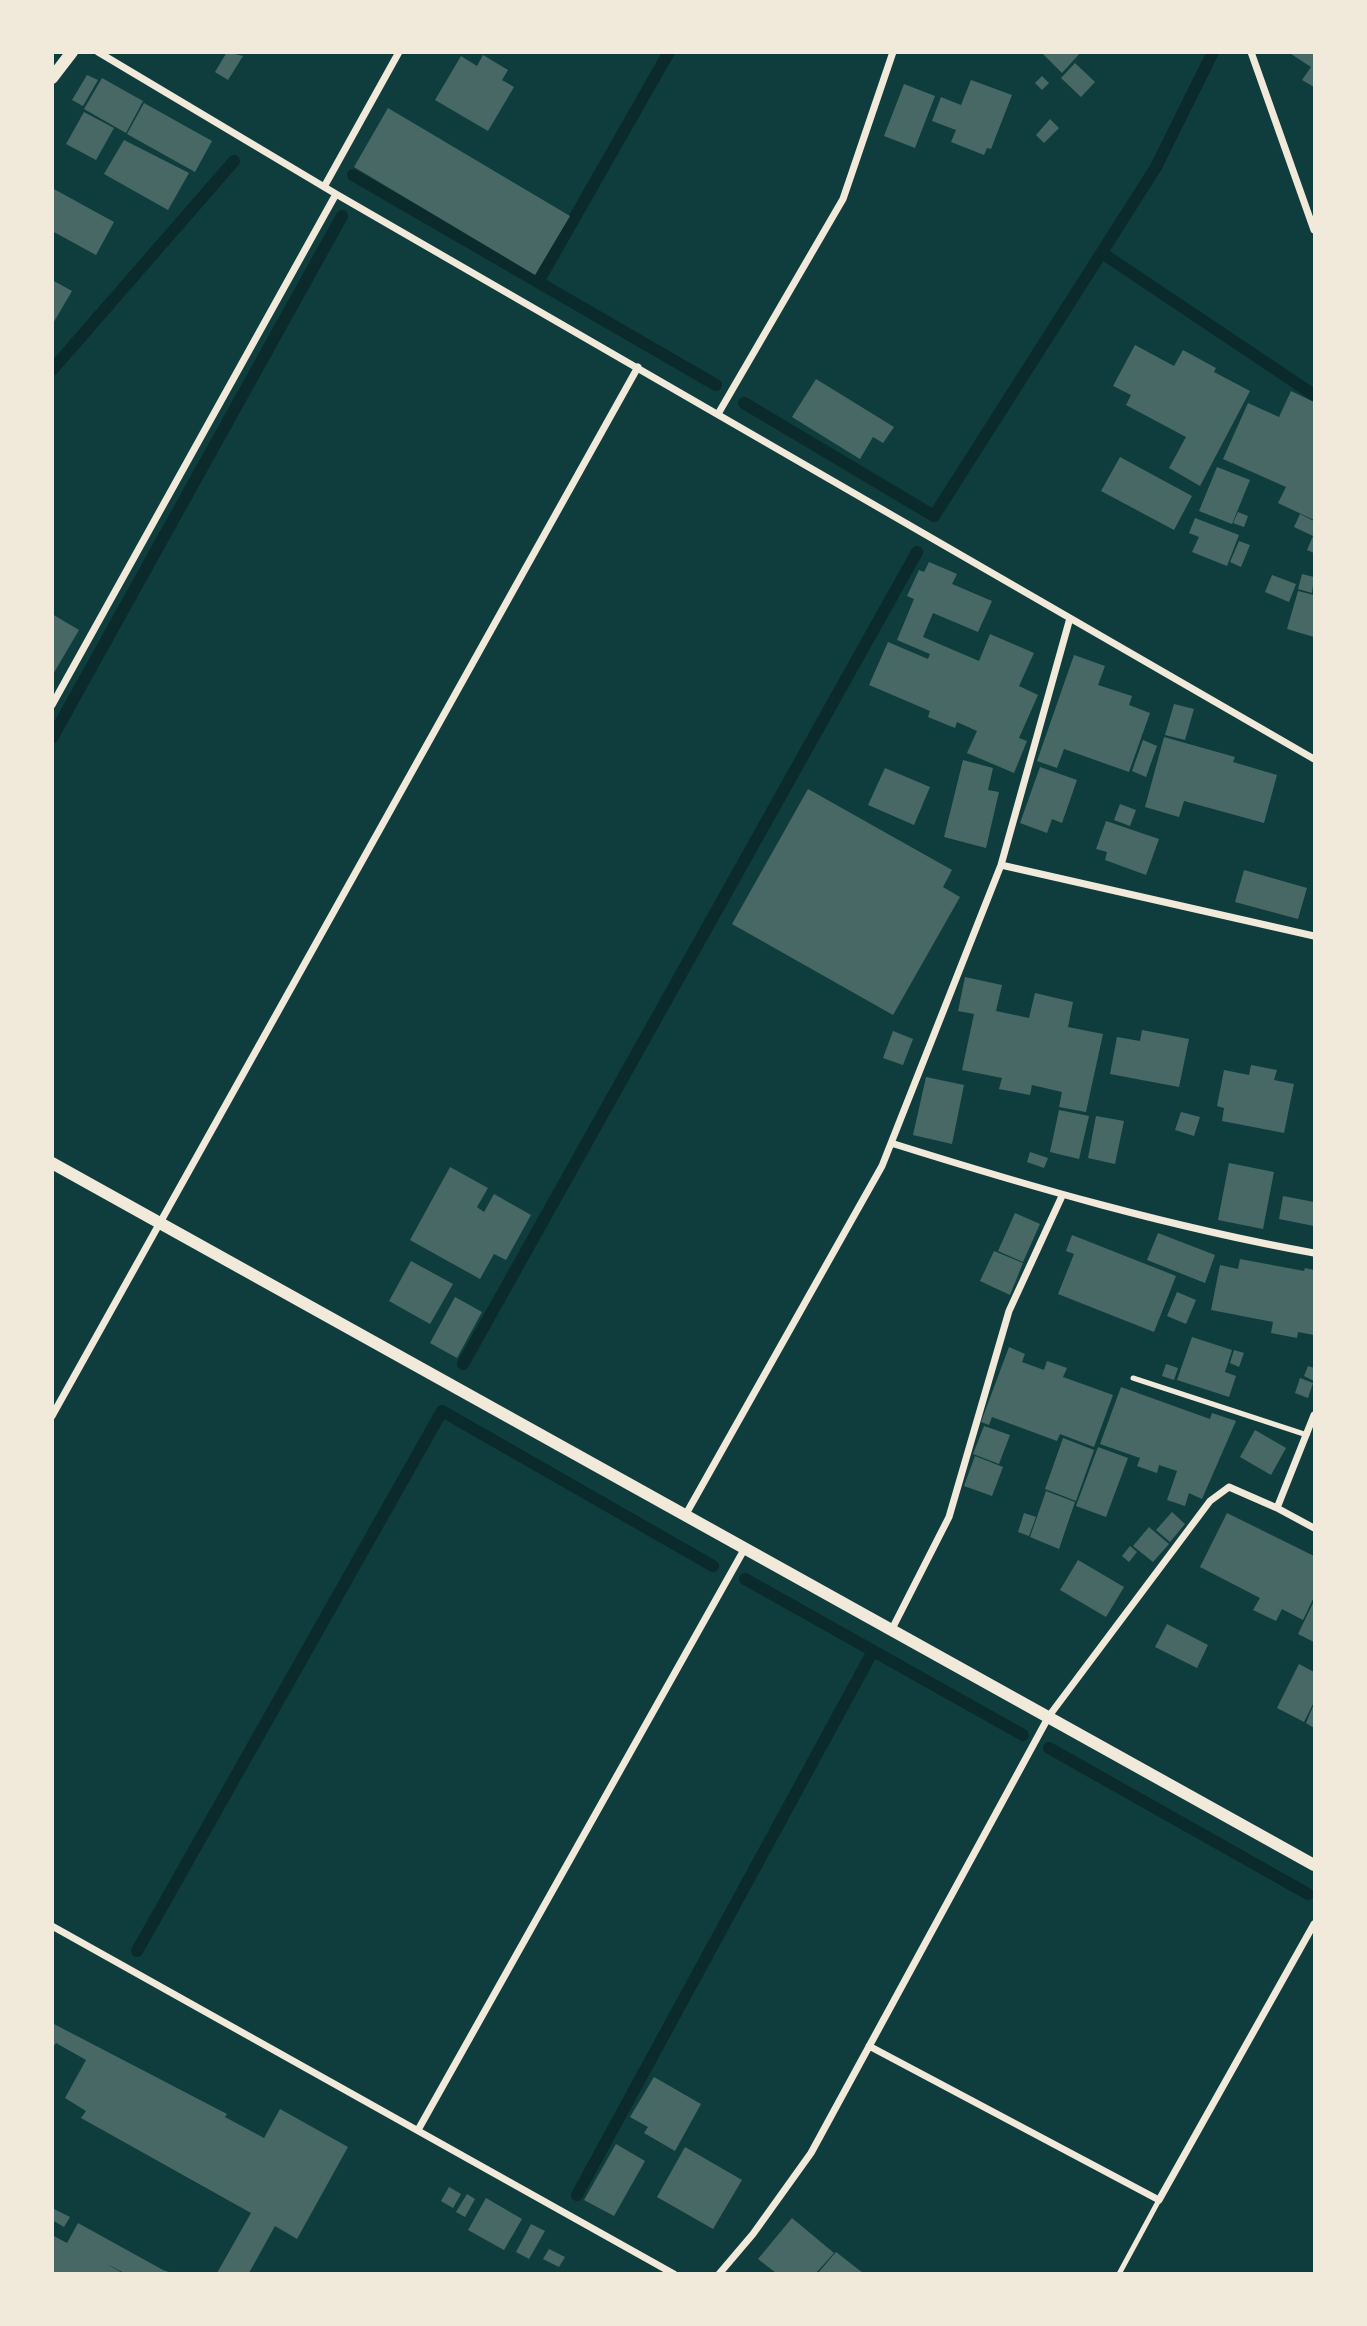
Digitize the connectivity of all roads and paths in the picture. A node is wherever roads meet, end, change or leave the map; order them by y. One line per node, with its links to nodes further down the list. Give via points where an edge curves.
1 (72, 52): 6 (street)
2 (98, 52): 7 (street)
3 (399, 52): 7 (street)
4 (893, 52): 11 (street, via 843,199)
5 (1251, 52): 9 (street)
6 (52, 78)
7 (324, 187): 8 (street)
8 (336, 194): 10 (street); 13 (street)
9 (1314, 230)
10 (638, 367): 11 (street); 20 (street)
11 (718, 414): 12 (street)
12 (1070, 618): 14 (street); 15 (street)
13 (52, 705)
14 (1314, 759)
15 (1001, 865): 16 (street); 17 (street)
16 (1314, 936)
17 (891, 1143): 19 (street); 27 (street)
18 (52, 1163): 20 (street)
19 (1062, 1196): 21 (street, via 1217,1236); 30 (street, via 1009,1311 949,1517)
20 (160, 1221): 24 (street); 27 (street)
21 (1314, 1253)
22 (1133, 1378): 25 (lane)
23 (1314, 1415): 25 (street)
24 (52, 1416)
25 (1307, 1435): 26 (street)
26 (1277, 1508): 28 (street); 31 (street, via 1229,1487 1210,1501)
27 (686, 1514): 29 (street)
28 (1314, 1528)
29 (745, 1547): 30 (street); 36 (street)
30 (892, 1629): 31 (street)
31 (1049, 1716): 32 (street); 35 (street)
32 (1314, 1865)
33 (1314, 1924): 37 (street)
34 (52, 1926): 36 (street)
35 (869, 2046): 37 (street); 39 (street, via 811,2153)
36 (418, 2130): 38 (street)
37 (1159, 2200): 40 (lane)
38 (674, 2273)
39 (719, 2273)
40 (1119, 2273)

